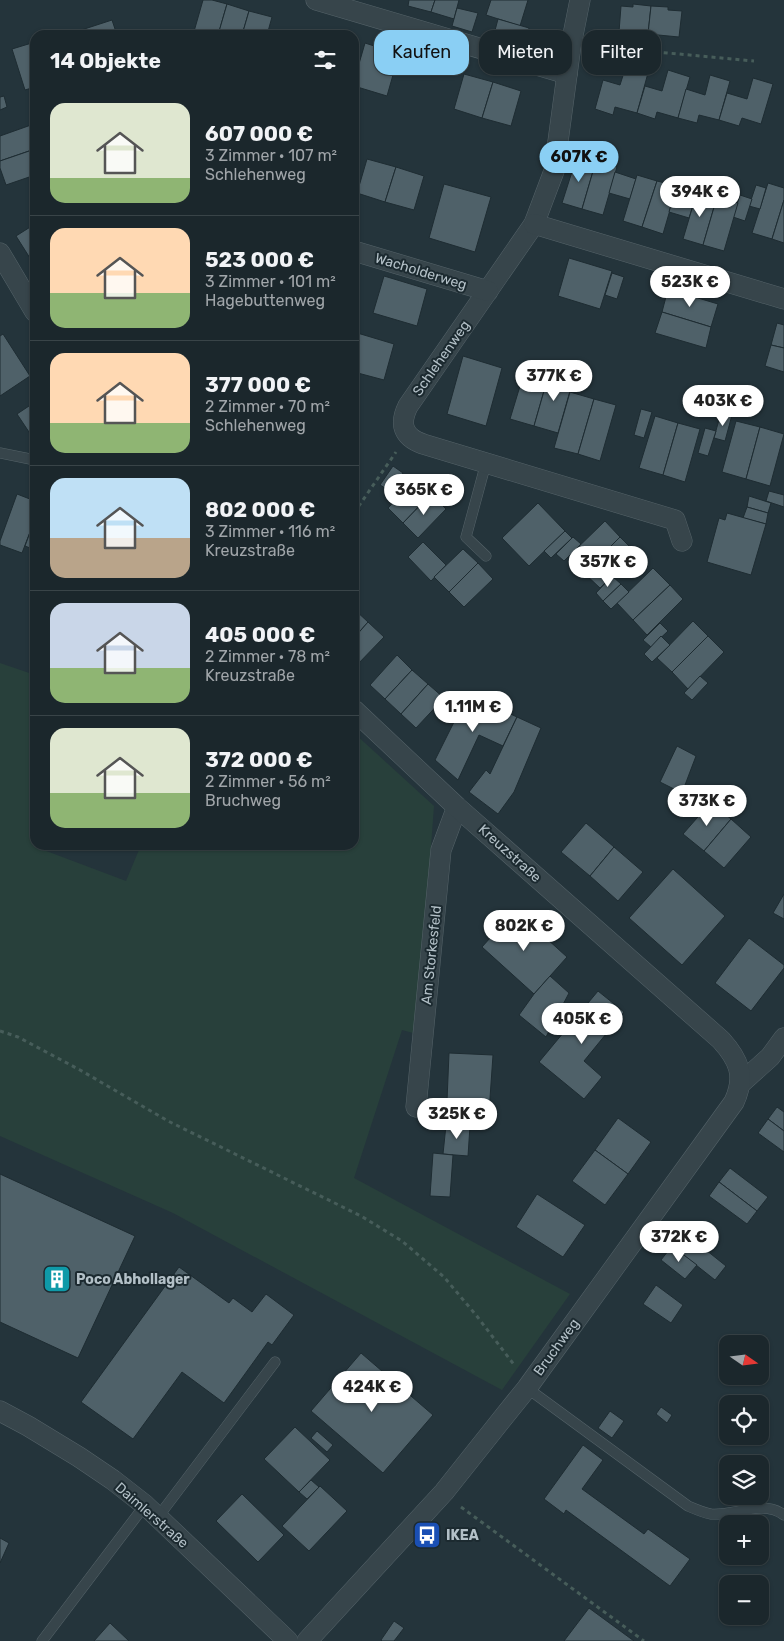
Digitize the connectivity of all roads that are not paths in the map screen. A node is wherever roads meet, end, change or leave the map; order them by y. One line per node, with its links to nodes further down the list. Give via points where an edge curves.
1 (316, 0): 4 (street)
2 (580, 0): 3 (street, Schlehenweg)
3 (572, 44)
4 (479, 48)
5 (567, 75): 6 (street, Schlehenweg, via 554,171)
6 (534, 224): 9 (street, Schlehenweg); 10 (street)
7 (359, 252): 9 (street, Wacholderweg)
8 (0, 253): 11 (street)
9 (488, 291): 14 (street, Schlehenweg, via 403,415 403,427 414,441)
10 (784, 298)
11 (30, 304)
12 (0, 453): 13 (lane)
13 (30, 459)
14 (486, 463): 15 (street, via 675,520); 16 (lane, via 466,537)
15 (682, 541)
16 (486, 556)
17 (359, 715): 18 (street, Kreuzstraße)
18 (457, 807): 20 (street, Kreuzstraße, via 721,1040 737,1061); 21 (street, Am Storkesfeld, via 441,850)
19 (784, 1038): 20 (street, Bruchweg, via 770,1057)
20 (740, 1084): 23 (street, Bruchweg, via 734,1102)
21 (416, 1107)
22 (275, 1362): 25 (lane)
23 (527, 1388): 26 (lane, via 688,1506 710,1514 760,1508 776,1510); 29 (street, Bruchweg, via 444,1492)
24 (0, 1411): 25 (street, Daimlerstraße, via 79,1457)
25 (151, 1511): 27 (lane); 28 (street, Daimlerstraße)
26 (784, 1515)
27 (42, 1641)
28 (288, 1641)
29 (307, 1641)

